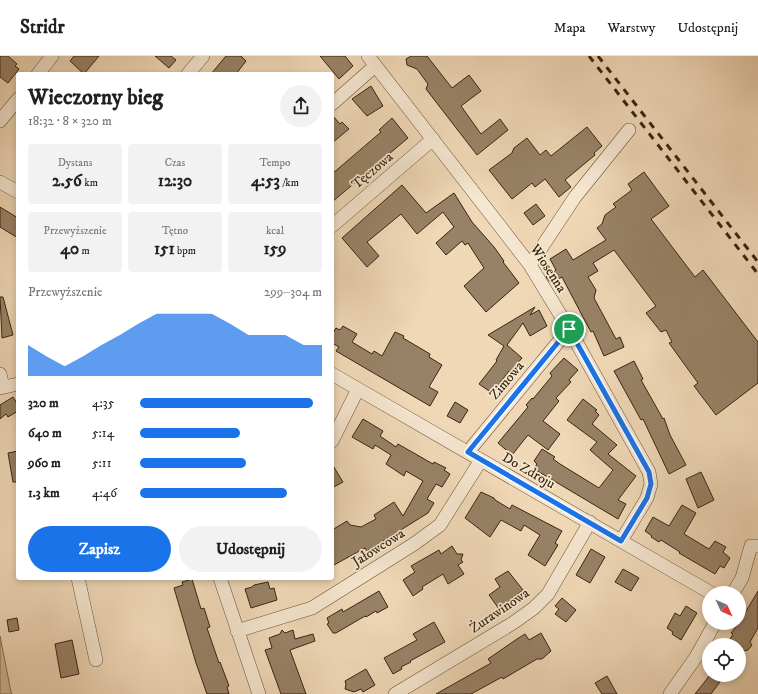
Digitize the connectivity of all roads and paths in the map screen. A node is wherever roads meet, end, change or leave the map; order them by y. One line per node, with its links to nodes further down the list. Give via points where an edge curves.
1 (202, 56): 5 (street)
2 (48, 58): 4 (street)
3 (372, 61): 7 (street); 10 (street, Wiosenna)
4 (39, 72)
5 (190, 72)
6 (16, 101): 8 (street)
7 (334, 102)
8 (0, 121)
9 (629, 130): 14 (street, via 575,198)
10 (433, 139): 13 (street, Tęczowa); 14 (street, Wiosenna)
11 (0, 182): 12 (street)
12 (16, 191)
13 (334, 224)
14 (530, 265): 15 (street, Wiosenna)
15 (569, 329): 22 (street, Zimowa); 25 (street, Wiosenna, via 649,472 651,484 647,498)
16 (0, 374): 19 (street)
17 (334, 375): 20 (street, Do Zdroju)
18 (16, 384): 19 (street)
19 (2, 388)
20 (358, 389): 21 (street); 22 (street, Do Zdroju)
21 (334, 437)
22 (468, 452): 23 (street, Do Zdroju)
23 (482, 460): 24 (street, Do Zdroju); 32 (street, Jałowcowa, via 440,525 414,544 312,608)
24 (590, 522): 25 (street, Do Zdroju); 35 (street, Żurawinowa, via 548,594 534,608)
25 (621, 541): 30 (street, Do Zdroju)
26 (758, 546): 29 (street, via 751,546)
27 (78, 580): 33 (street)
28 (221, 580): 32 (street)
29 (737, 586)
30 (702, 588)
31 (711, 630): 36 (street)
32 (237, 631): 34 (street)
33 (96, 660)
34 (259, 694)
35 (394, 694)
36 (670, 694)

